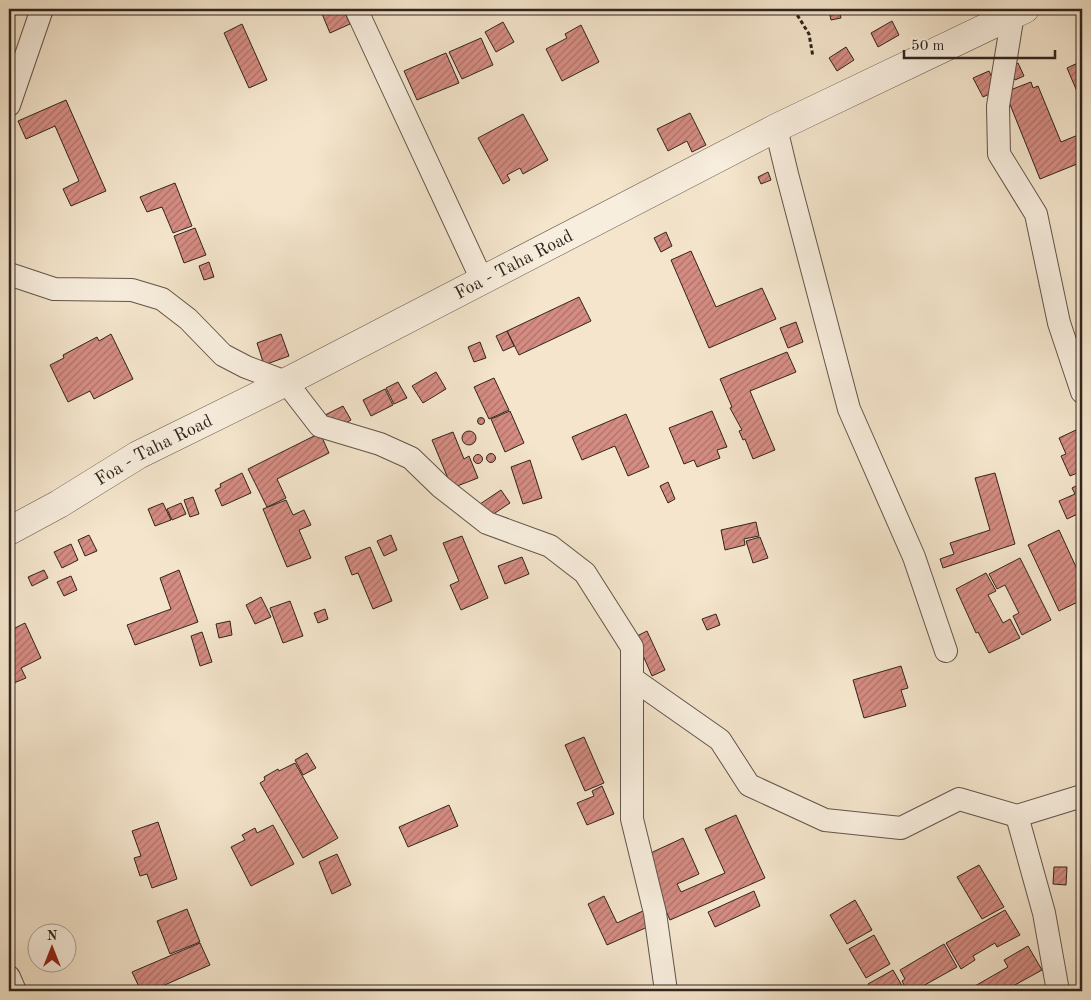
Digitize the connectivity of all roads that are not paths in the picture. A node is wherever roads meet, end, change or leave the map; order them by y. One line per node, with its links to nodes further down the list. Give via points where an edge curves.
1 (42, 9): 4 (street)
2 (356, 9): 7 (street)
3 (1019, 12): 5 (street, Foa - Taha Road); 9 (street, via 998,106 998,154 1036,214 1059,323)
4 (9, 105)
5 (776, 128): 7 (street, Foa - Taha Road); 11 (street, via 849,409 914,557)
6 (9, 274): 8 (street, via 54,289 132,290 162,299 223,354 246,367)
7 (482, 280): 8 (street, Foa - Taha Road)
8 (286, 382): 10 (street, Foa - Taha Road, via 138,455); 12 (street, via 320,426 380,444 411,458 441,487 487,523 550,546 585,573 632,647)
9 (1082, 392)
10 (9, 531)
11 (946, 651)
12 (633, 679): 14 (street, via 720,740 749,785 825,820 901,828 959,799); 17 (street, via 632,819 655,913)
13 (1082, 796): 14 (street)
14 (1017, 816): 18 (street, via 1044,913)
15 (9, 977): 16 (street)
16 (15, 991)
17 (666, 991)
18 (1058, 991)

